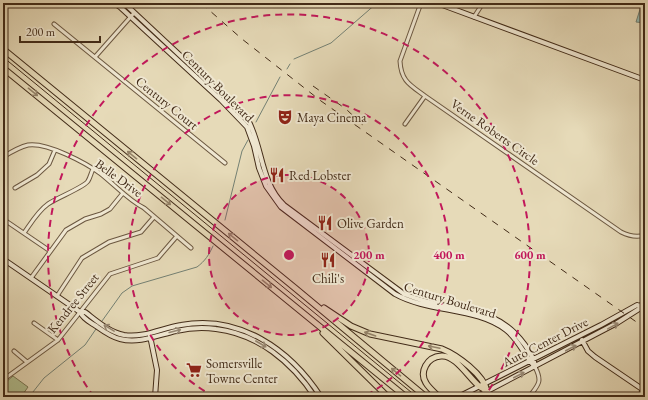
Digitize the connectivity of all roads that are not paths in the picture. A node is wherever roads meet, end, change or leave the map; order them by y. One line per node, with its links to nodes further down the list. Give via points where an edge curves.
1 (114, 3): 6 (main road, Century Boulevard)
2 (124, 3): 6 (main road, Century Boulevard)
3 (421, 3): 13 (street, Verne Roberts Circle, via 400,61 400,72 404,79)
4 (437, 3): 7 (main road)
5 (483, 3): 7 (street)
6 (133, 15): 10 (street); 42 (main road, Century Boulevard, via 247,118 256,138 267,180 284,205 404,294 498,319 516,333)
7 (474, 17): 12 (main road)
8 (54, 24): 10 (street, Century Court)
9 (3, 49): 30 (highway, one-way to 9)
10 (95, 57): 17 (street, Century Court)
11 (3, 68): 34 (highway, one-way to 34)
12 (645, 80)
13 (425, 96): 14 (street); 24 (street, Verne Roberts Circle, via 621,232 628,236)
14 (405, 124)
15 (55, 150): 16 (street, Belle Drive, via 44,146 27,145); 18 (street, Belle Drive); 19 (street, via 49,164 37,175)
16 (3, 156)
17 (226, 164)
18 (93, 170): 20 (street, Belle Drive); 23 (street, via 88,182 48,204)
19 (15, 188)
20 (123, 193): 21 (street, Belle Drive); 27 (street, via 110,209 66,230)
21 (154, 217): 25 (street, Belle Drive); 31 (street, via 141,232 109,242 82,258)
22 (3, 219): 23 (street)
23 (24, 233): 27 (street)
24 (645, 235)
25 (177, 236): 26 (street, Belle Drive); 35 (street, Kendree Street, via 158,258 110,274)
26 (191, 248)
27 (50, 251): 29 (street)
28 (3, 259): 29 (main road)
29 (31, 278): 31 (main road)
30 (295, 288): 46 (highway, one-way to 30, via 451,352 370,334 351,326); 55 (highway, one-way to 30)
31 (56, 296): 35 (main road)
32 (645, 302): 33 (main road, Auto Center Drive)
33 (640, 306): 38 (main road, Auto Center Drive, via 637,305); 40 (main road, Auto Center Drive, one-way to 33, via 628,317)
34 (296, 308): 53 (highway); 54 (highway)
35 (80, 312): 37 (main road, via 101,330 118,338 134,340); 39 (street, Kendree Street)
36 (34, 323): 39 (street)
37 (150, 335): 50 (main road, via 157,370); 51 (main road, one-way to 51, via 200,328 225,330 242,335 262,344 281,358); 52 (main road, via 155,331 180,325 202,323 220,324 245,331 266,341 287,357)
38 (580, 336): 40 (main road); 42 (main road, Auto Center Drive)
39 (58, 340): 43 (street, Kendree Street)
40 (583, 342): 44 (main road, Auto Center Drive, one-way to 40); 48 (main road, via 588,351)
41 (14, 352): 43 (street)
42 (532, 360): 44 (main road, Century Boulevard); 46 (main road, Auto Center Drive)
43 (28, 362): 45 (street, Kendree Street, via 7,377)
44 (535, 367): 49 (main road, Auto Center Drive, one-way to 44); 59 (street, via 539,382)
45 (3, 374)
46 (485, 383): 47 (main road, Auto Center Drive); 49 (highway)
47 (479, 386): 49 (highway); 56 (highway, via 453,360 445,356 435,356 427,362 423,373 427,385); 57 (main road, Auto Center Drive)
48 (644, 390): 60 (street)
49 (487, 391): 58 (main road, Auto Center Drive)
50 (155, 397)
51 (315, 397)
52 (321, 397)
53 (388, 397)
54 (406, 397)
55 (426, 397)
56 (439, 397)
57 (458, 397)
58 (476, 397)
59 (529, 397)
60 (638, 397)

